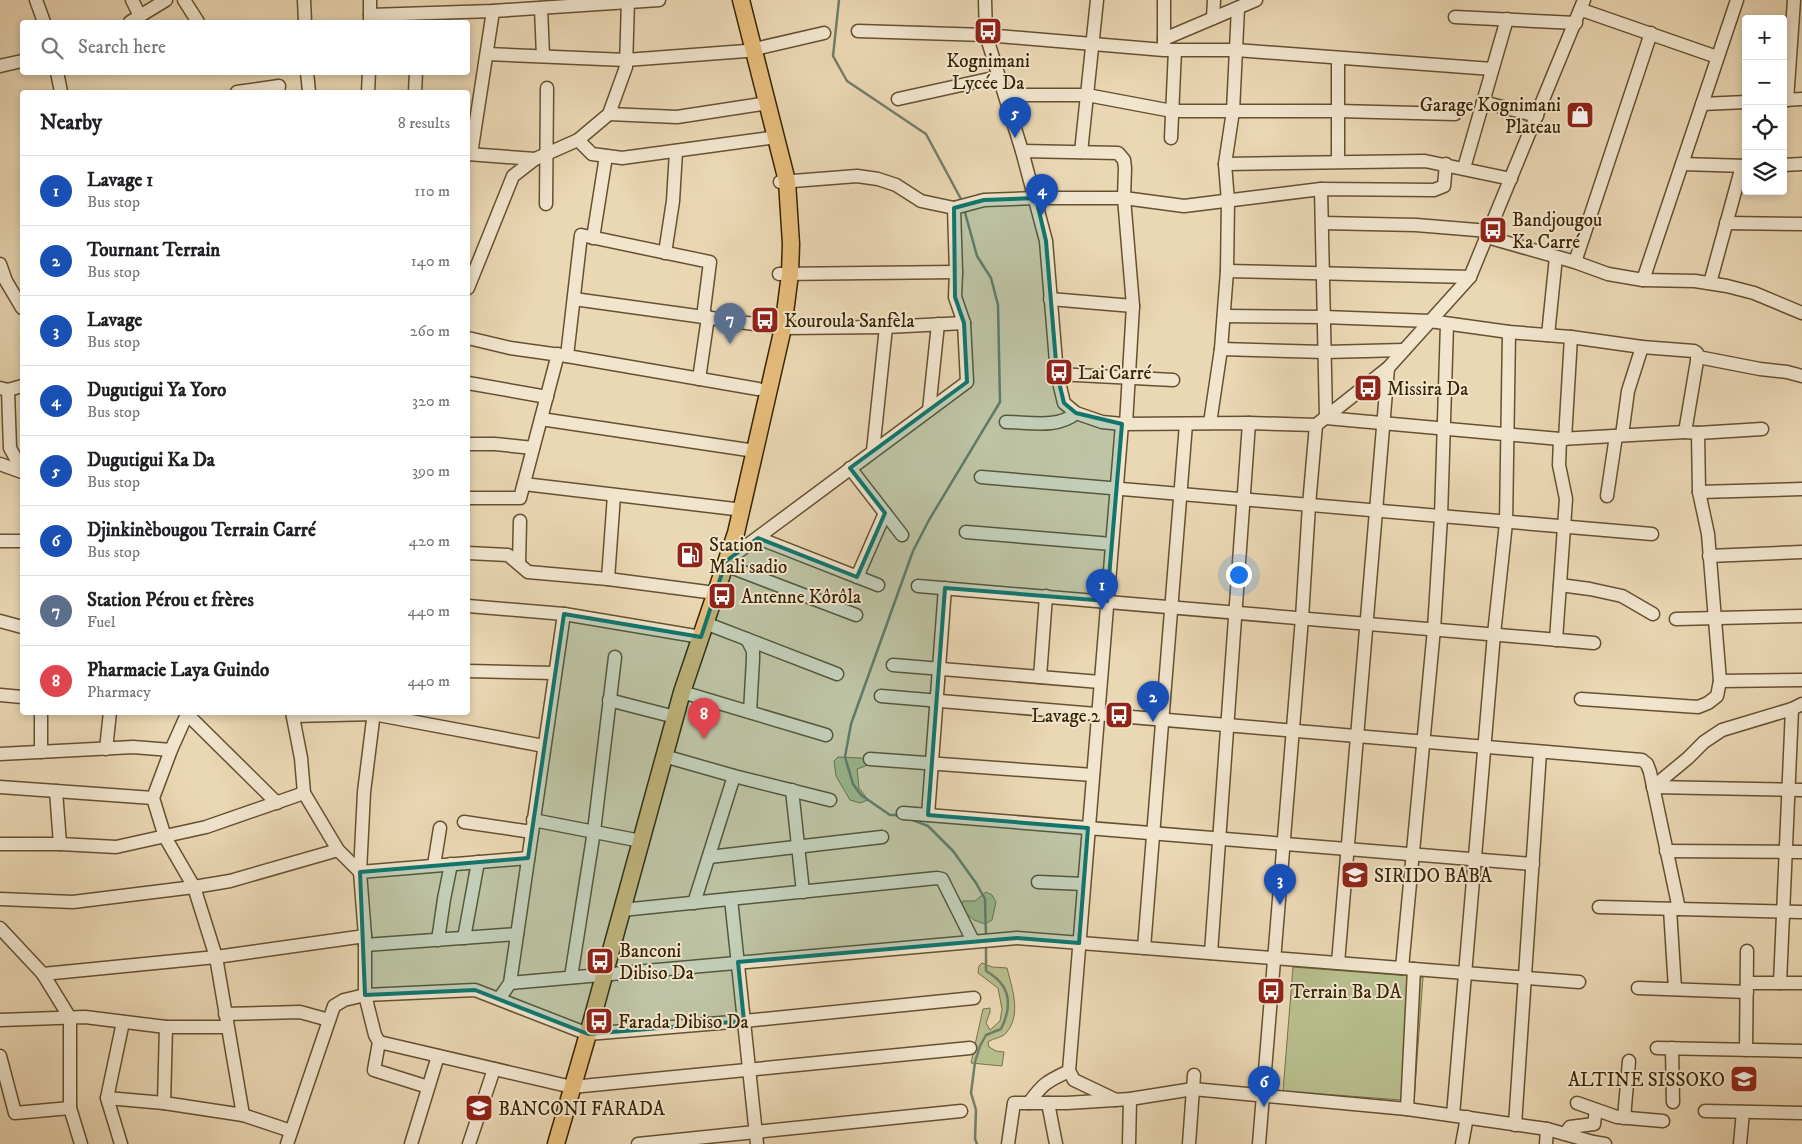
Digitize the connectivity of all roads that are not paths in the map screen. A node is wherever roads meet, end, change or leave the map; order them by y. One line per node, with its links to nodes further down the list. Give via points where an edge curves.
1 (36, 0): 29 (street)
2 (132, 0): 26 (street)
3 (166, 0): 26 (street)
4 (184, 0): 30 (street)
5 (304, 0): 31 (street)
6 (370, 0): 27 (street)
7 (658, 0): 17 (street)
8 (733, 0): 39 (main road)
9 (741, 0): 39 (main road)
10 (984, 0): 36 (street)
11 (1097, 0): 37 (street)
12 (1164, 0): 38 (street)
13 (1214, 0): 25 (street)
14 (1256, 0): 21 (street)
15 (1737, 0): 43 (street)
16 (1794, 0): 54 (street)
17 (628, 1): 20 (street); 45 (street)
18 (524, 5): 20 (street); 22 (street)
19 (1583, 5): 32 (street); 35 (street)
20 (541, 8): 42 (street)
21 (1238, 8): 25 (street); 40 (street)
22 (493, 11): 24 (street); 41 (street)
23 (1455, 16): 28 (street)
24 (418, 18): 27 (street)
25 (1214, 18): 38 (street)
26 (135, 19)
27 (370, 19)
28 (1507, 19): 32 (street); 48 (street)
29 (43, 20)
30 (197, 20)
31 (305, 20)
32 (1576, 23): 76 (street)
33 (858, 31): 36 (street)
34 (824, 33): 39 (street)
35 (1651, 33): 43 (street); 111 (street)
36 (986, 35): 37 (street); 53 (street)
37 (1092, 45): 38 (street); 63 (street)
38 (1168, 46): 40 (street); 71 (street)
39 (750, 50): 45 (street); 69 (main road)
40 (1236, 50): 44 (street); 72 (street)
41 (487, 54): 42 (street); 80 (street)
42 (543, 56): 45 (street)
43 (1718, 57): 70 (street)
44 (1338, 58): 48 (street); 73 (street)
45 (626, 60): 74 (street)
46 (20, 61): 47 (street)
47 (0, 66)
48 (1492, 69): 67 (street)
49 (58, 75): 56 (street)
50 (308, 75): 59 (street)
51 (369, 75): 60 (street)
52 (416, 75): 61 (street)
53 (998, 77): 62 (street); 64 (street)
54 (1787, 78)
55 (547, 88): 85 (street)
56 (61, 90)
57 (251, 90): 58 (street, via 279,86)
58 (278, 90)
59 (308, 90)
60 (368, 90)
61 (415, 90)
62 (1005, 95): 63 (street); 81 (street)
63 (1087, 95): 71 (street); 83 (street)
64 (898, 99)
65 (1802, 99): 66 (street)
66 (1787, 100)
67 (1483, 102): 76 (street); 94 (street)
68 (1742, 102): 70 (street)
69 (764, 104): 74 (street, via 677,117); 77 (main road)
70 (1702, 104): 90 (street)
71 (1172, 111): 72 (street); 78 (street)
72 (1233, 111): 73 (street); 88 (street)
73 (1338, 111): 75 (street); 87 (street)
74 (609, 114): 79 (street)
75 (1455, 114)
76 (1537, 116): 96 (street)
77 (773, 138): 82 (street); 97 (main road)
78 (1171, 138)
79 (578, 140): 85 (street); 86 (street, via 592,154)
80 (470, 148)
81 (1022, 151): 83 (street); 99 (street)
82 (676, 152): 86 (street, via 622,158); 109 (street)
83 (1081, 152): 100 (street, via 1118,153 1121,156 1125,168)
84 (470, 154): 85 (street)
85 (541, 156): 102 (street); 118 (street, via 512,176)
86 (606, 156): 108 (street)
87 (1338, 161): 88 (street); 89 (street, via 1425,160)
88 (1226, 164): 101 (street)
89 (1446, 164): 94 (street); 98 (street, via 1442,188)
90 (1682, 164): 93 (street); 119 (street)
91 (1787, 164): 92 (street)
92 (1802, 164)
93 (1742, 166)
94 (1464, 168): 96 (street)
95 (1742, 172): 104 (street)
96 (1511, 179): 107 (street)
97 (784, 182): 103 (street, via 857,176 878,179 896,185 921,201); 116 (main road)
98 (1321, 190): 101 (street); 105 (street)
99 (1036, 198): 100 (street); 103 (street, via 984,200); 122 (street, via 1046,241)
100 (1124, 198): 101 (street, via 1184,206); 124 (street)
101 (1228, 202): 113 (street)
102 (546, 204)
103 (954, 208): 114 (street)
104 (1726, 223): 106 (street); 120 (street)
105 (1322, 224): 107 (street, via 1416,225); 115 (street)
106 (1802, 224)
107 (1488, 234): 110 (street); 117 (street)
108 (593, 238): 109 (street); 121 (street, via 581,235)
109 (665, 253): 127 (street, via 710,262)
110 (1556, 257): 111 (street); 136 (street)
111 (1575, 262): 119 (street, via 1608,274)
112 (0, 264): 123 (street)
113 (1227, 271): 115 (street); 126 (street)
114 (956, 272): 116 (street); 130 (street, via 955,297)
115 (1323, 273): 117 (street); 128 (street)
116 (784, 274): 133 (main road)
117 (1470, 277): 129 (street)
118 (470, 280)
119 (1643, 280): 120 (street)
120 (1710, 283): 125 (street, via 1754,294)
121 (574, 299): 127 (street); 143 (street)
122 (1050, 299): 124 (street); 146 (street)
123 (20, 305)
124 (1133, 306): 148 (street)
125 (1802, 313)
126 (1224, 316): 128 (street); 140 (street)
127 (705, 317): 133 (street); 149 (street)
128 (1324, 317): 129 (street); 142 (street)
129 (1430, 321): 132 (street); 141 (street)
130 (964, 323): 131 (street); 156 (street, via 968,382)
131 (938, 324): 134 (street); 156 (street)
132 (1447, 324): 135 (street); 166 (street)
133 (777, 327): 134 (street); 154 (main road); 174 (main road)
134 (886, 327): 175 (street)
135 (1509, 332): 136 (street); 169 (street)
136 (1548, 335): 137 (street)
137 (1571, 337): 139 (street); 171 (street)
138 (470, 338): 143 (street)
139 (1642, 347): 144 (street, via 1694,351); 170 (street, via 1628,391)
140 (1221, 349): 142 (street); 161 (street)
141 (1404, 350): 142 (street); 145 (street)
142 (1325, 352): 159 (street)
143 (562, 355): 149 (street); 155 (street)
144 (1698, 357): 147 (street); 168 (street)
145 (1388, 368): 159 (street); 163 (street)
146 (1057, 374): 148 (street); 157 (street, via 1064,403)
147 (1802, 376)
148 (1129, 378): 150 (street); 164 (street)
149 (699, 379): 154 (street)
150 (1173, 380)
151 (470, 383): 155 (street)
152 (20, 386): 153 (street)
153 (4, 389): 177 (street, via 10,448)
154 (758, 389): 174 (main road)
155 (547, 397): 158 (street)
156 (929, 410): 175 (street)
157 (1076, 413): 160 (street, via 1060,423); 164 (street, via 1102,422)
158 (541, 418): 173 (street); 174 (street)
159 (1321, 421): 162 (street); 163 (street); 190 (street)
160 (1006, 422)
161 (1210, 423): 162 (street); 165 (street)
162 (1249, 423): 189 (street)
163 (1384, 423): 166 (street); 192 (street)
164 (1124, 424): 165 (street); 182 (street)
165 (1186, 424): 185 (street)
166 (1443, 429): 169 (street); 194 (street)
167 (1762, 430): 168 (street)
168 (1692, 432): 170 (street); 184 (street)
169 (1508, 434): 171 (street); 196 (street)
170 (1619, 436): 171 (street); 187 (street)
171 (1563, 439): 197 (street, via 1559,465 1566,499)
172 (470, 444): 173 (street)
173 (533, 448): 181 (street)
174 (750, 450): 191 (main road)
175 (873, 451): 178 (street)
176 (0, 464): 179 (street)
177 (20, 467)
178 (850, 468): 193 (street); 201 (street)
179 (20, 470)
180 (981, 477): 182 (street)
181 (524, 484): 186 (street); 188 (street, via 520,498)
182 (1116, 489): 185 (street); 204 (street)
183 (1802, 489): 184 (street)
184 (1699, 492): 207 (street)
185 (1180, 494): 189 (street); 220 (street)
186 (614, 495): 191 (street); 211 (street)
187 (1607, 496)
188 (470, 498)
189 (1244, 499): 190 (street); 221 (street)
190 (1309, 504): 192 (street); 226 (street)
191 (738, 510): 208 (main road)
192 (1376, 511): 194 (street); 230 (street)
193 (885, 514): 200 (street); 210 (street)
194 (1441, 517): 196 (street); 232 (street)
195 (520, 521): 209 (street)
196 (1506, 523): 197 (street); 234 (street)
197 (1564, 527): 199 (street); 213 (street)
198 (966, 532): 204 (street)
199 (1652, 534)
200 (902, 535)
201 (758, 538): 208 (street); 210 (street)
202 (0, 541): 203 (street)
203 (20, 541)
204 (1112, 544): 218 (street)
205 (1802, 552): 207 (street)
206 (470, 553): 209 (street, via 508,556)
207 (1709, 556): 227 (street)
208 (725, 563): 216 (main road); 224 (street)
209 (519, 564): 211 (street, via 528,572)
210 (857, 577): 212 (street)
211 (608, 578): 216 (street)
212 (878, 585)
213 (1560, 585): 223 (street, via 1622,596); 236 (street)
214 (918, 586): 215 (street)
215 (945, 588): 217 (street); 240 (street)
216 (715, 592): 233 (main road)
217 (1046, 596): 218 (street); 244 (street)
218 (1107, 602): 220 (street); 247 (street)
219 (470, 606): 222 (street)
220 (1171, 607): 221 (street); 266 (street)
221 (1235, 612): 226 (street); 267 (street)
222 (564, 614): 233 (street); 242 (street)
223 (1653, 614)
224 (856, 615)
225 (1802, 616): 227 (street)
226 (1302, 618): 230 (street); 268 (street)
227 (1715, 618): 228 (street); 246 (street)
228 (1676, 619)
229 (0, 621): 231 (street)
230 (1367, 624): 232 (street); 270 (street)
231 (20, 626)
232 (1434, 629): 234 (street); 271 (street)
233 (703, 630): 235 (street); 248 (main road)
234 (1494, 634): 236 (street); 273 (street)
235 (747, 639): 243 (street); 256 (street, via 753,651)
236 (1556, 640): 237 (street)
237 (1594, 643)
238 (615, 657): 253 (street)
239 (893, 665): 240 (street)
240 (939, 669): 244 (street); 254 (street)
241 (470, 671): 242 (street)
242 (555, 673): 272 (street)
243 (837, 674)
244 (1040, 677): 247 (street)
245 (1802, 680): 246 (street)
246 (1720, 681): 252 (street, via 1717,696 1698,707)
247 (1100, 682): 257 (street)
248 (682, 692): 256 (street); 265 (main road)
249 (0, 695): 251 (street)
250 (881, 696): 254 (street)
251 (20, 697)
252 (1581, 699)
253 (609, 700): 265 (street); 300 (street)
254 (936, 701): 257 (street); 281 (street)
255 (1797, 707): 285 (street, via 1722,730); 287 (street)
256 (750, 712): 269 (street)
257 (1098, 714): 266 (street); 282 (street)
258 (41, 715): 276 (street)
259 (110, 715): 274 (street)
260 (187, 715): 275 (street)
261 (190, 715): 293 (street)
262 (293, 715): 290 (street)
263 (374, 715): 323 (street, via 364,792)
264 (384, 715): 272 (street)
265 (675, 717): 279 (main road)
266 (1162, 720): 267 (street); 301 (street)
267 (1226, 725): 268 (street); 304 (street)
268 (1293, 731): 270 (street); 308 (street)
269 (826, 735)
270 (1357, 736): 271 (street); 311 (street)
271 (1423, 742): 273 (street); 315 (street)
272 (544, 746): 297 (street)
273 (1484, 747): 277 (street); 318 (street)
274 (106, 749): 275 (street); 276 (street)
275 (171, 750): 291 (street)
276 (40, 752): 278 (street)
277 (1540, 752): 285 (street, via 1642,760 1647,764); 321 (street)
278 (0, 754)
279 (664, 756): 283 (street); 305 (main road)
280 (870, 759): 281 (street)
281 (932, 764): 282 (street); 295 (street)
282 (1093, 775): 299 (street)
283 (734, 776): 286 (street); 316 (street)
284 (0, 788): 289 (street)
285 (1653, 788): 287 (street); 312 (street)
286 (792, 790): 292 (street); 309 (street)
287 (1788, 790): 288 (street); 313 (street)
288 (1802, 790)
289 (56, 791): 291 (street); 307 (street)
290 (304, 793): 293 (street); 310 (street)
291 (153, 798): 302 (street)
292 (830, 800)
293 (277, 803): 302 (street)
294 (903, 812): 295 (street)
295 (928, 814): 299 (street)
296 (464, 822): 297 (street)
297 (532, 826): 300 (street); 317 (street)
298 (440, 828): 322 (street)
299 (1088, 828): 301 (street); 325 (street)
300 (594, 830): 305 (street); 354 (street)
301 (1153, 834): 304 (street); 343 (street)
302 (165, 837): 307 (street, via 116,847); 326 (street)
303 (882, 837): 309 (street)
304 (1218, 839): 308 (street); 345 (street)
305 (641, 841): 333 (main road)
306 (0, 844): 307 (street)
307 (60, 844)
308 (1284, 845): 311 (street); 347 (street)
309 (798, 848): 316 (street); 327 (street)
310 (338, 850): 323 (street); 326 (street, via 230,881)
311 (1348, 850): 315 (street); 349 (street)
312 (1666, 851): 313 (street); 332 (street)
313 (1786, 852): 314 (street); 334 (street)
314 (1802, 852)
315 (1413, 855): 318 (street); 350 (street)
316 (709, 857): 330 (street)
317 (528, 858): 319 (street); 337 (street)
318 (1475, 860): 321 (street); 351 (street)
319 (478, 862): 320 (street); 338 (street)
320 (451, 864): 322 (street); 339 (street)
321 (1533, 864): 355 (street)
322 (434, 865): 323 (street)
323 (360, 872): 340 (street)
324 (1038, 882): 325 (street)
325 (1084, 884): 342 (street)
326 (194, 886): 328 (street, via 73,902); 346 (street)
327 (803, 892): 329 (street); 341 (street, via 942,878)
328 (0, 899)
329 (731, 899): 330 (street); 348 (street)
330 (694, 902): 333 (street)
331 (1599, 907): 332 (street)
332 (1675, 909): 334 (street); 362 (street)
333 (622, 910): 353 (main road)
334 (1783, 912): 335 (street); 357 (street)
335 (1802, 912)
336 (0, 928): 352 (street)
337 (517, 934): 338 (street); 359 (street)
338 (464, 938): 339 (street)
339 (438, 940): 340 (street)
340 (365, 941): 346 (street); 363 (street)
341 (973, 941): 342 (street, via 1017,938); 348 (street)
342 (1079, 943): 343 (street); 385 (street)
343 (1144, 948): 345 (street)
344 (1747, 952): 360 (street)
345 (1210, 953): 347 (street)
346 (216, 957): 352 (street); 369 (street)
347 (1274, 958): 349 (street); 390 (street)
348 (738, 962): 353 (street); 370 (street)
349 (1338, 963): 350 (street)
350 (1408, 969): 351 (street); 400 (street)
351 (1465, 973): 355 (street); 407 (street)
352 (43, 974): 366 (street)
353 (604, 974): 354 (street); 373 (main road)
354 (571, 977): 359 (street)
355 (1525, 978): 356 (street); 411 (street)
356 (1580, 982)
357 (1780, 982): 358 (street); 360 (street)
358 (1802, 982)
359 (510, 983): 365 (street)
360 (1747, 987): 362 (street); 378 (street)
361 (1638, 988): 362 (street)
362 (1675, 989)
363 (366, 994): 365 (street, via 475,990); 368 (street, via 334,1006); 374 (street)
364 (974, 998): 370 (street)
365 (498, 999): 373 (street)
366 (70, 1018): 367 (street); 371 (street, via 85,1016); 399 (street)
367 (0, 1020)
368 (329, 1020): 369 (street, via 300,1012); 413 (street)
369 (226, 1021): 372 (street); 406 (street)
370 (744, 1021): 373 (street); 384 (street)
371 (123, 1022): 372 (street); 391 (street)
372 (166, 1028): 395 (street)
373 (588, 1034): 388 (main road)
374 (379, 1042): 381 (street); 387 (street, via 374,1070)
375 (970, 1048): 384 (street)
376 (1657, 1048): 377 (street)
377 (1672, 1048): 378 (street); 394 (street)
378 (1746, 1050): 379 (street)
379 (1802, 1051)
380 (0, 1056): 399 (street, via 15,1113)
381 (438, 1056): 383 (street); 387 (street)
382 (1629, 1061): 409 (street)
383 (494, 1069): 388 (street); 420 (street)
384 (749, 1070): 388 (street); 415 (street)
385 (1069, 1071): 393 (street, via 1074,1080); 396 (street, via 1039,1088)
386 (1194, 1075): 389 (street)
387 (428, 1087): 419 (street)
388 (572, 1087): 421 (main road)
389 (1193, 1090): 390 (street); 392 (street); 426 (street)
390 (1263, 1096): 400 (street); 427 (street)
391 (107, 1098): 395 (street); 417 (street)
392 (1130, 1099): 393 (street); 425 (street)
393 (1116, 1100): 397 (street)
394 (1673, 1102)
395 (164, 1103): 406 (street)
396 (1029, 1103): 397 (street); 423 (street, via 1014,1103)
397 (1048, 1103): 424 (street)
398 (1578, 1103): 401 (street)
399 (70, 1108): 416 (street)
400 (1408, 1109): 407 (street)
401 (1596, 1110): 409 (street); 414 (street, via 1594,1124 1570,1127)
402 (961, 1111): 415 (street)
403 (1705, 1111): 404 (street)
404 (1743, 1112): 405 (street); 432 (street)
405 (1802, 1113)
406 (243, 1115): 413 (street)
407 (1453, 1115): 408 (street)
408 (1466, 1117): 411 (street); 428 (street)
409 (1624, 1118): 410 (street)
410 (1664, 1121)
411 (1514, 1125): 412 (street)
412 (1547, 1130): 414 (street); 429 (street)
413 (291, 1131): 418 (street)
414 (1565, 1134): 430 (street)
415 (757, 1138): 422 (street)
416 (80, 1144)
417 (121, 1144)
418 (287, 1144)
419 (411, 1144)
420 (469, 1144)
421 (556, 1144)
422 (638, 1144)
423 (1008, 1144)
424 (1056, 1144)
425 (1129, 1144)
426 (1190, 1144)
427 (1259, 1144)
428 (1462, 1144)
429 (1546, 1144)
430 (1602, 1144): 431 (street)
431 (1606, 1144)
432 (1740, 1144)

